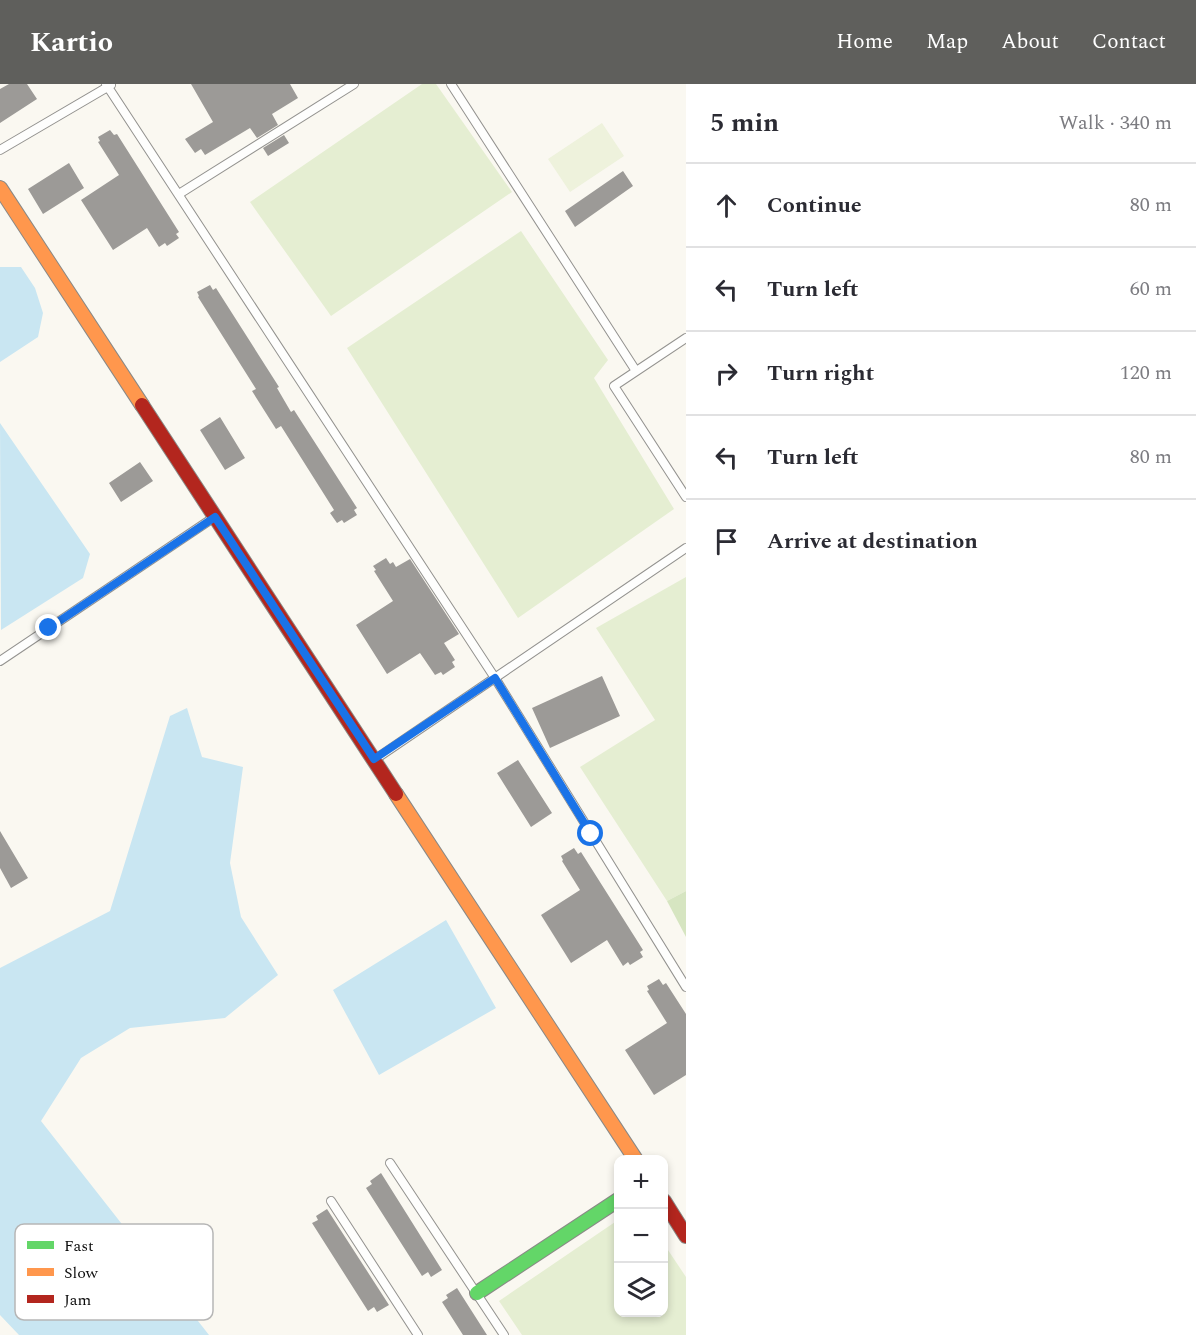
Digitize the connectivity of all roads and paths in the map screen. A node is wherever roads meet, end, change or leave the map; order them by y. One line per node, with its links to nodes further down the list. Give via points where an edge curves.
1 (354, 84): 6 (lane)
2 (451, 84): 8 (lane)
3 (109, 85): 4 (lane); 6 (lane)
4 (0, 150)
5 (0, 188): 10 (street)
6 (179, 194): 13 (lane)
7 (686, 338): 8 (lane)
8 (636, 371): 9 (lane, via 614,387)
9 (686, 497)
10 (215, 517): 12 (lane); 14 (street)
11 (686, 548): 13 (lane)
12 (0, 661)
13 (495, 678): 14 (lane); 15 (lane)
14 (374, 759): 16 (street)
15 (686, 987)
16 (633, 1155)
17 (390, 1163): 22 (lane)
18 (331, 1201): 23 (lane)
19 (614, 1203): 22 (street)
20 (668, 1209): 21 (street)
21 (686, 1236)
22 (477, 1293): 24 (lane)
23 (418, 1335)
24 (504, 1335)

